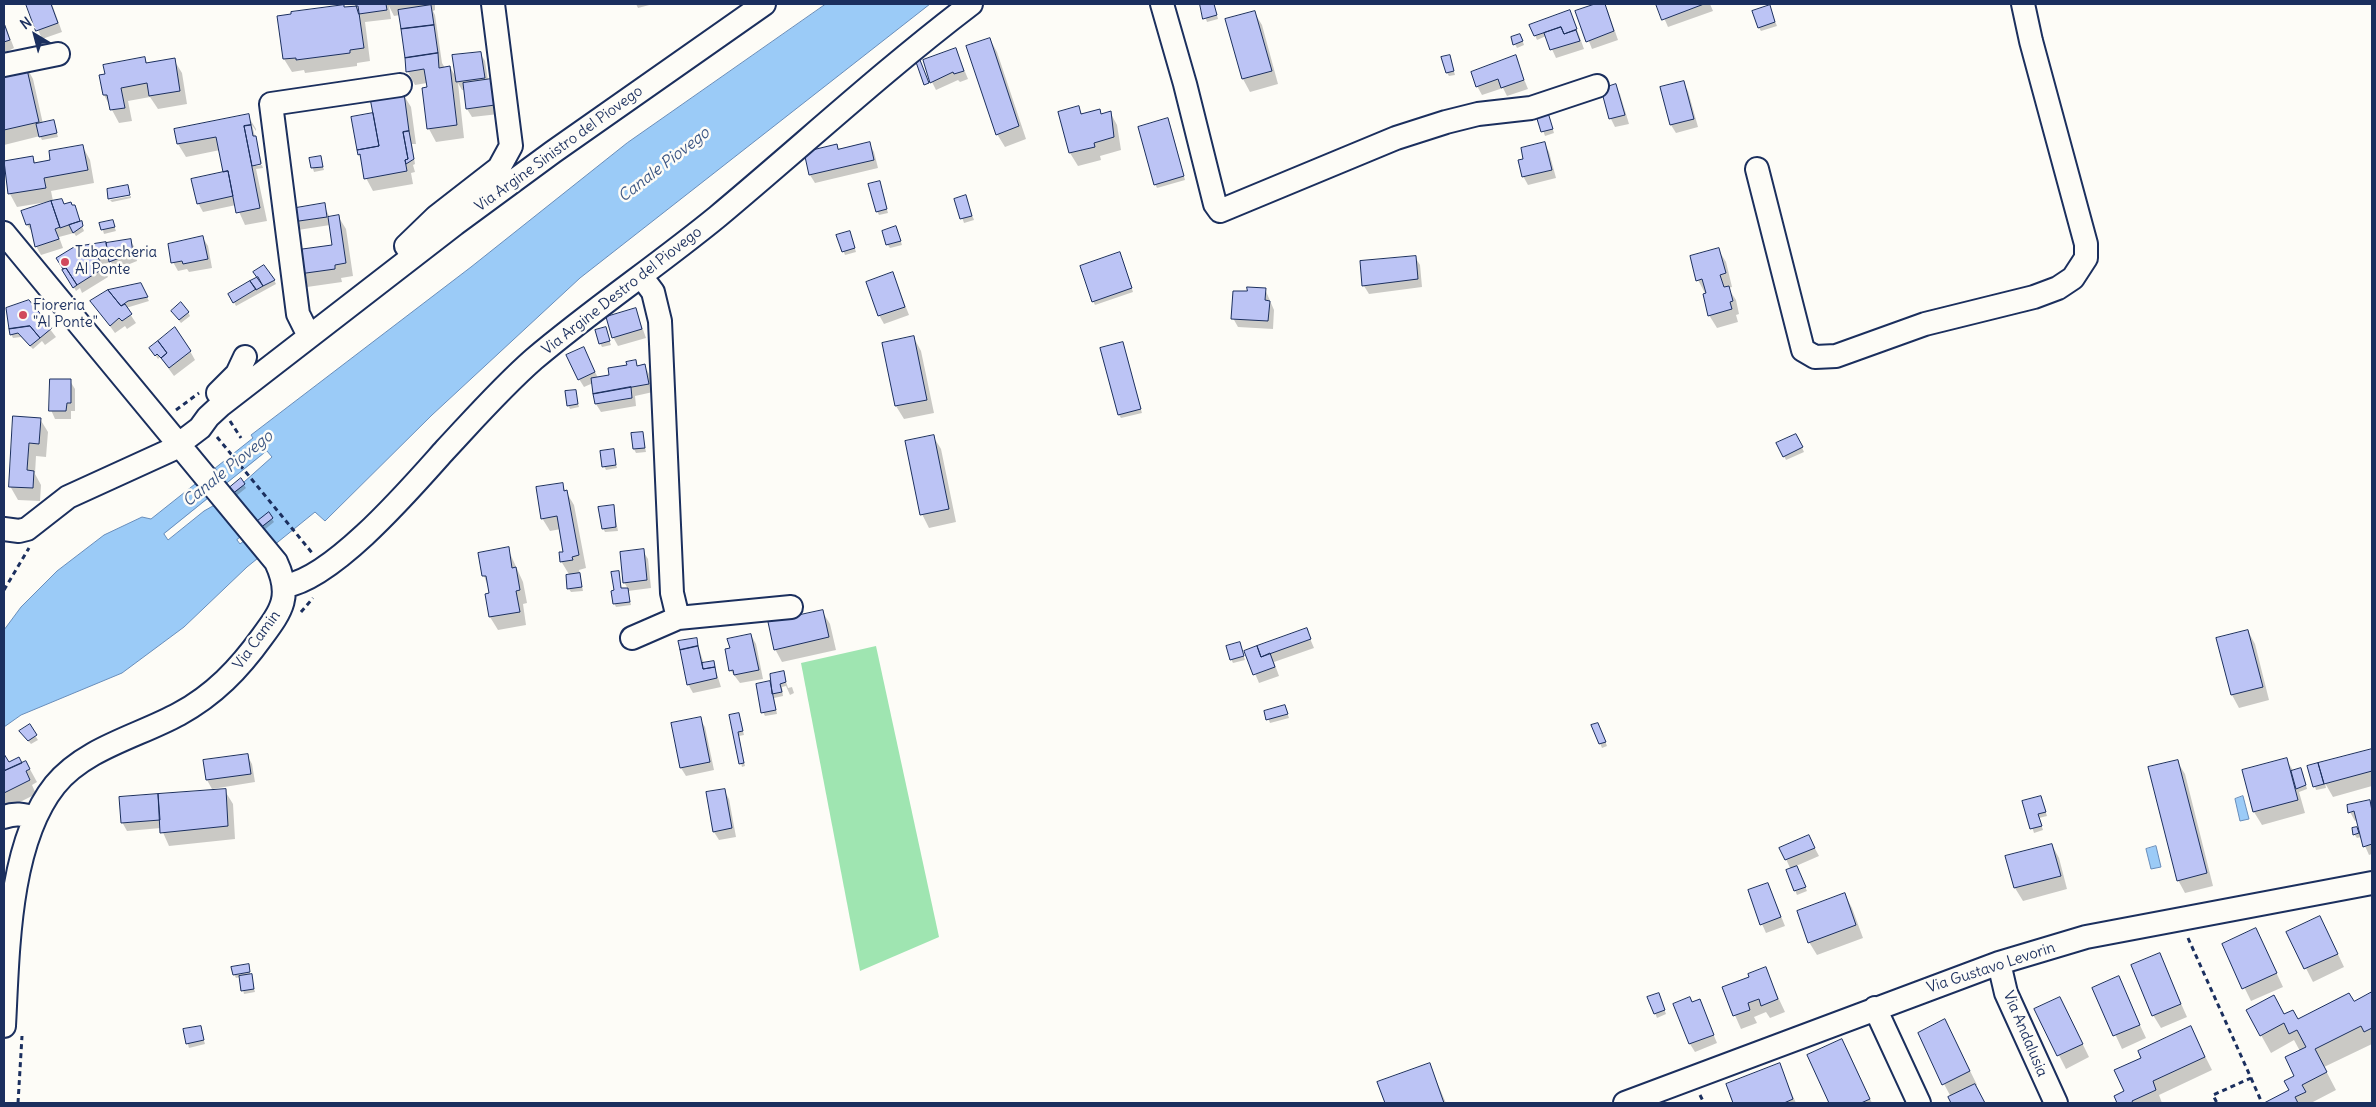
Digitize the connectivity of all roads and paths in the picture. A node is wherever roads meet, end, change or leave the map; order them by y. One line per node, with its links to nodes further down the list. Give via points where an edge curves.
1 (494, 4): 13 (street, Via Argine Sinistro del Piovego, via 512,146 500,168 436,217 378,273)
2 (764, 4): 13 (street, Via Argine Sinistro del Piovego, via 553,152)
3 (971, 4): 12 (street, Via Argine Destro del Piovego, via 914,47 718,216)
4 (1162, 4): 9 (street, via 1215,204 1220,211 1396,138 1478,114 1531,108)
5 (2023, 4): 10 (street, via 2086,244 2086,258 2081,268 2058,288 1925,324 1836,356 1815,357 1803,350)
6 (58, 54): 7 (street)
7 (4, 65)
8 (400, 85): 14 (street, via 271,104 298,314)
9 (1597, 86)
10 (1757, 169)
11 (6, 241): 17 (street)
12 (641, 276): 20 (street, Via Argine Destro del Piovego, via 508,384 391,508 343,553 300,583); 24 (street, via 653,292 660,321 672,593)
13 (358, 298): 14 (street, Via Argine Sinistro del Piovego)
14 (309, 336): 17 (street, Via Argine Sinistro del Piovego, via 214,411)
15 (245, 357): 17 (street, via 237,374 187,423)
16 (212, 431): 19 (path)
17 (183, 441): 18 (street, Via Argine Sinistro del Piovego, via 155,458 68,497 26,529); 20 (street, via 199,467 276,562)
18 (4, 529)
19 (314, 556)
20 (285, 586): 27 (street, Via Camin, via 278,616 223,683 180,714 84,761 55,785)
21 (319, 591): 23 (path)
22 (790, 607): 24 (street)
23 (298, 615)
24 (678, 618): 25 (street)
25 (632, 638)
26 (4, 817): 27 (street, via 24,814)
27 (34, 818): 32 (street, Via Camin, via 15,894)
28 (2372, 883): 30 (street, Via Gustavo Levorin, via 2086,938)
29 (2188, 937): 33 (path)
30 (1999, 963): 31 (street, Via Gustavo Levorin); 37 (street, Via Andalusia, via 2006,993)
31 (1875, 1008): 35 (street, Via Gustavo Levorin); 36 (street)
32 (13, 1029): 34 (path)
33 (2251, 1078): 38 (path, via 2213,1095); 39 (path)
34 (18, 1103)
35 (1625, 1103)
36 (1919, 1103)
37 (2056, 1103)
38 (2217, 1103)
39 (2262, 1103)

